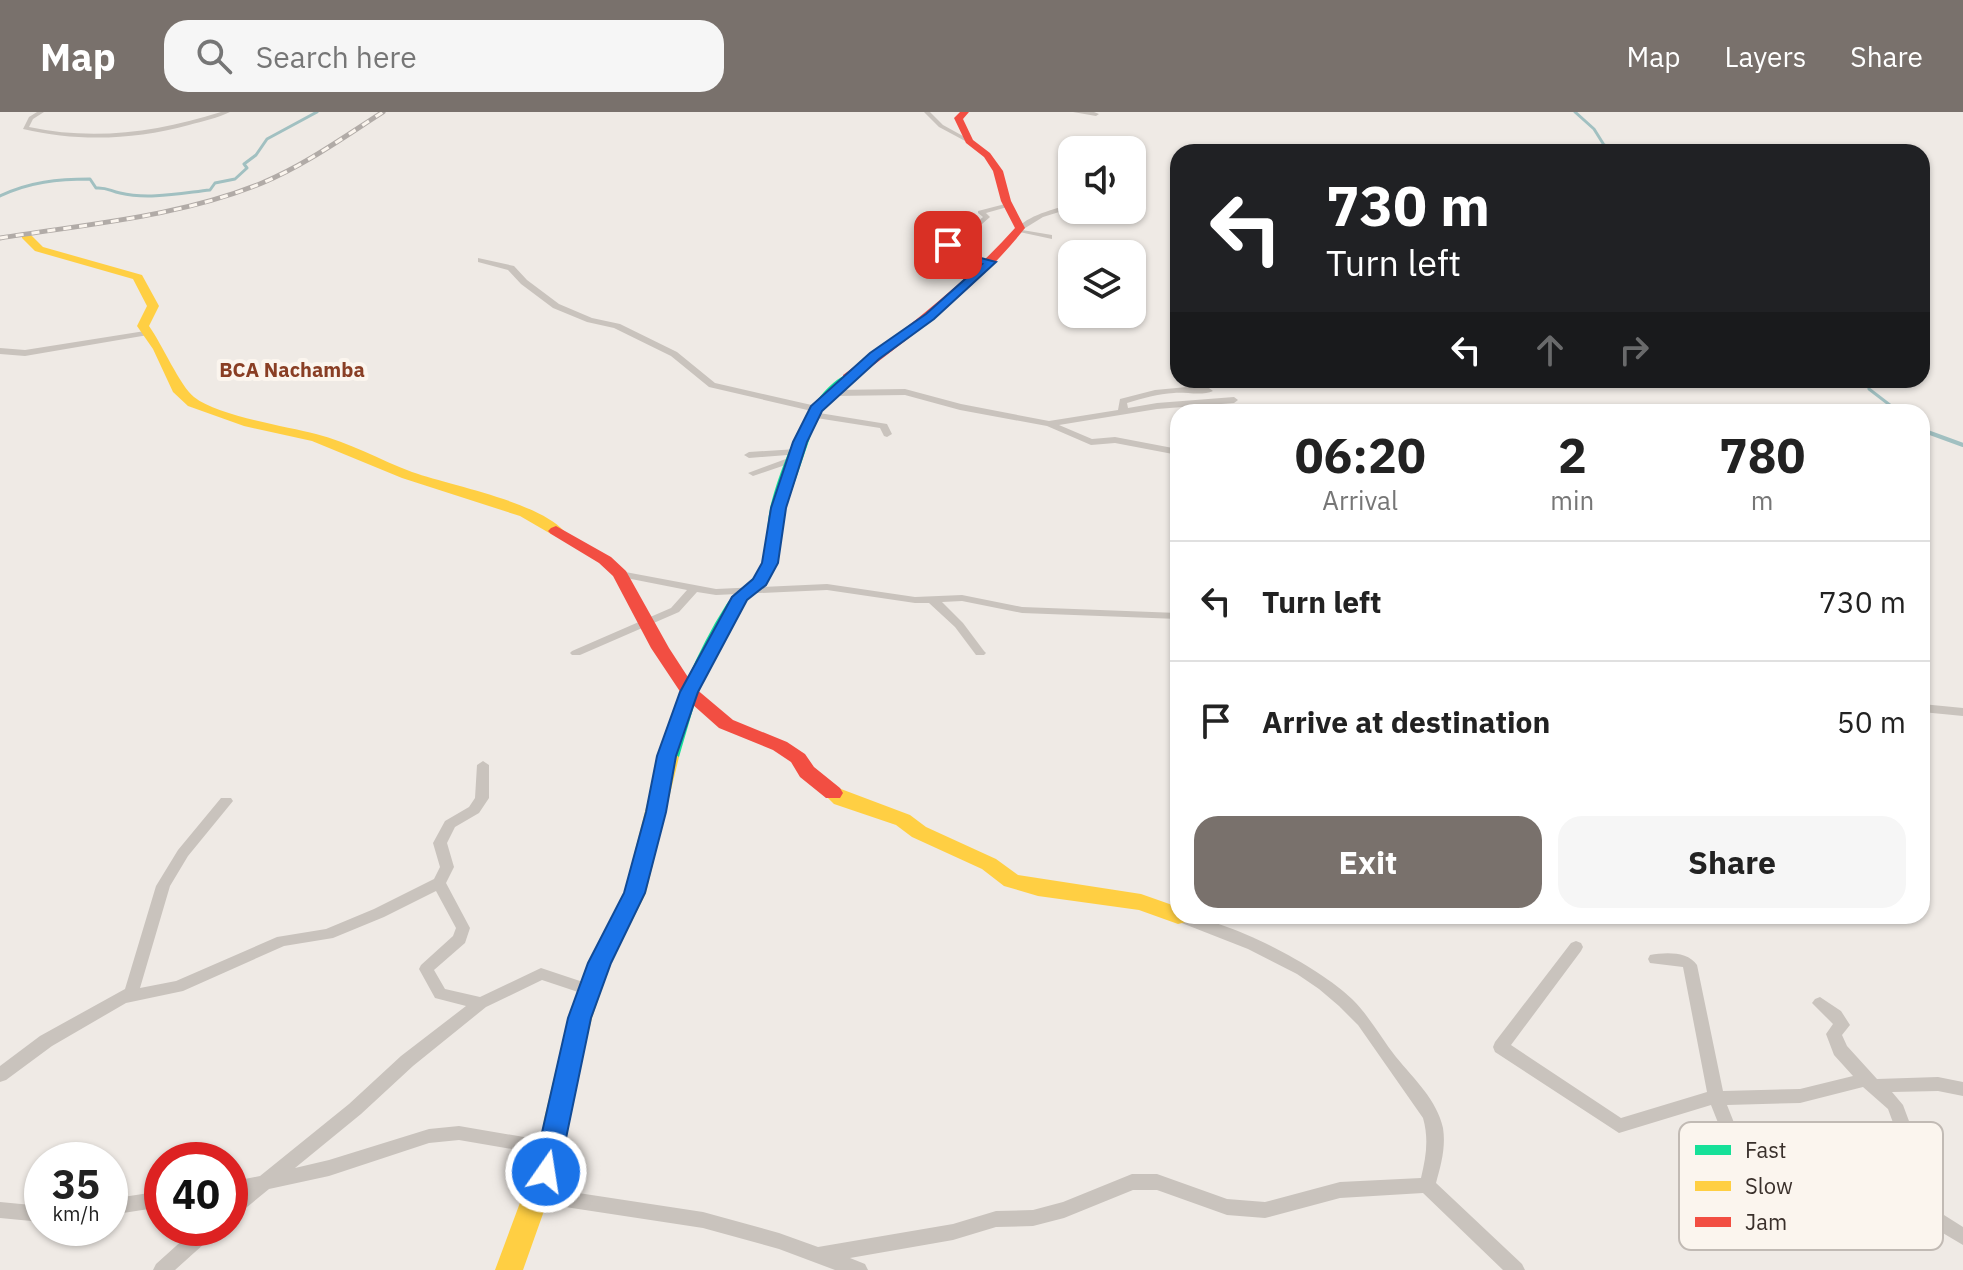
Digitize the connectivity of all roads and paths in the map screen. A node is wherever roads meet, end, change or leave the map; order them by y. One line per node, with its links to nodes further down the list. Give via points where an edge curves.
1 (41, 112): 2 (street, via 25,128 104,137 164,132)
2 (227, 112)
3 (927, 112): 7 (street)
4 (965, 112): 7 (street, via 959,121)
5 (1076, 112): 6 (street, via 1096,114)
6 (1091, 112)
7 (969, 141): 8 (street, via 998,171)
8 (1009, 205): 10 (street, via 980,212 987,217); 11 (street)
9 (1058, 211): 11 (street)
10 (980, 223)
11 (1019, 230): 14 (street); 16 (street)
12 (942, 233): 16 (street, via 960,235 948,248)
13 (26, 236): 17 (street, via 39,249 138,277 153,306)
14 (1049, 237)
15 (481, 260): 25 (street, via 511,268 556,306 617,326 674,354 712,385)
16 (990, 262): 20 (street)
17 (145, 333): 18 (street, via 25,353); 32 (street, via 180,392 193,403 316,438 525,513)
18 (0, 351)
19 (1209, 391): 24 (street, via 1147,393 1123,401)
20 (833, 393): 25 (street); 26 (street, via 905,392)
21 (1234, 400): 23 (street)
22 (1170, 404): 24 (street)
23 (1172, 404)
24 (1123, 411): 26 (street)
25 (814, 412): 27 (street, via 884,426); 30 (street)
26 (1049, 424): 28 (street, via 1091,442 1115,440)
27 (887, 434)
28 (1170, 450)
29 (749, 455): 30 (street)
30 (795, 456): 31 (street); 34 (street, via 778,508 770,563 760,582)
31 (753, 473)
32 (620, 574): 33 (street); 37 (street)
33 (694, 588): 34 (street); 37 (street, via 675,610)
34 (747, 590): 35 (street, via 827,587); 40 (street)
35 (933, 600): 36 (street, via 962,598 1022,610); 39 (street)
36 (1170, 616)
37 (648, 623): 38 (street); 40 (street)
38 (576, 653)
39 (980, 653)
40 (689, 692): 46 (street, via 726,724 798,758 841,799 903,820 1011,881 1141,902); 50 (street, via 666,756 635,893)
41 (1930, 709): 42 (street)
42 (1963, 712)
43 (483, 765): 45 (street, via 482,798 474,810 450,824 440,843 447,867)
44 (226, 801): 51 (street, via 163,886)
45 (439, 883): 51 (street, via 328,934 282,941 178,987); 52 (street, via 463,928 460,939 426,969 440,994)
46 (1170, 913)
47 (1198, 924): 62 (street, via 1318,980 1362,1020 1435,1120 1437,1156)
48 (1576, 947): 57 (street, via 1501,1047 1619,1126)
49 (1655, 959): 57 (street, via 1690,965)
50 (590, 990): 52 (street, via 541,974); 60 (street, via 566,1073)
51 (127, 997): 54 (street, via 46,1041)
52 (481, 1003): 61 (street)
53 (1820, 1003): 55 (street, via 1842,1025 1834,1034 1840,1050)
54 (0, 1075)
55 (1872, 1082): 56 (street); 57 (street, via 1800,1096); 59 (street, via 1895,1105)
56 (1963, 1089)
57 (1716, 1098): 58 (street)
58 (1726, 1122)
59 (1901, 1122)
60 (553, 1149): 61 (street, via 459,1133 429,1136); 65 (street)
61 (258, 1185): 63 (street); 64 (street)
62 (1427, 1185): 71 (street, via 1340,1190 1265,1210 1227,1207 1157,1182 1132,1182 1033,1218 996,1219 953,1232); 75 (street)
63 (248, 1187)
64 (248, 1194)
65 (539, 1195): 71 (street, via 703,1220); 73 (street)
66 (0, 1210): 67 (street)
67 (24, 1212)
68 (1943, 1224): 69 (street)
69 (1963, 1237)
70 (189, 1246): 72 (street)
71 (819, 1255): 74 (street)
72 (162, 1270)
73 (509, 1270)
74 (859, 1270)
75 (1516, 1270)

